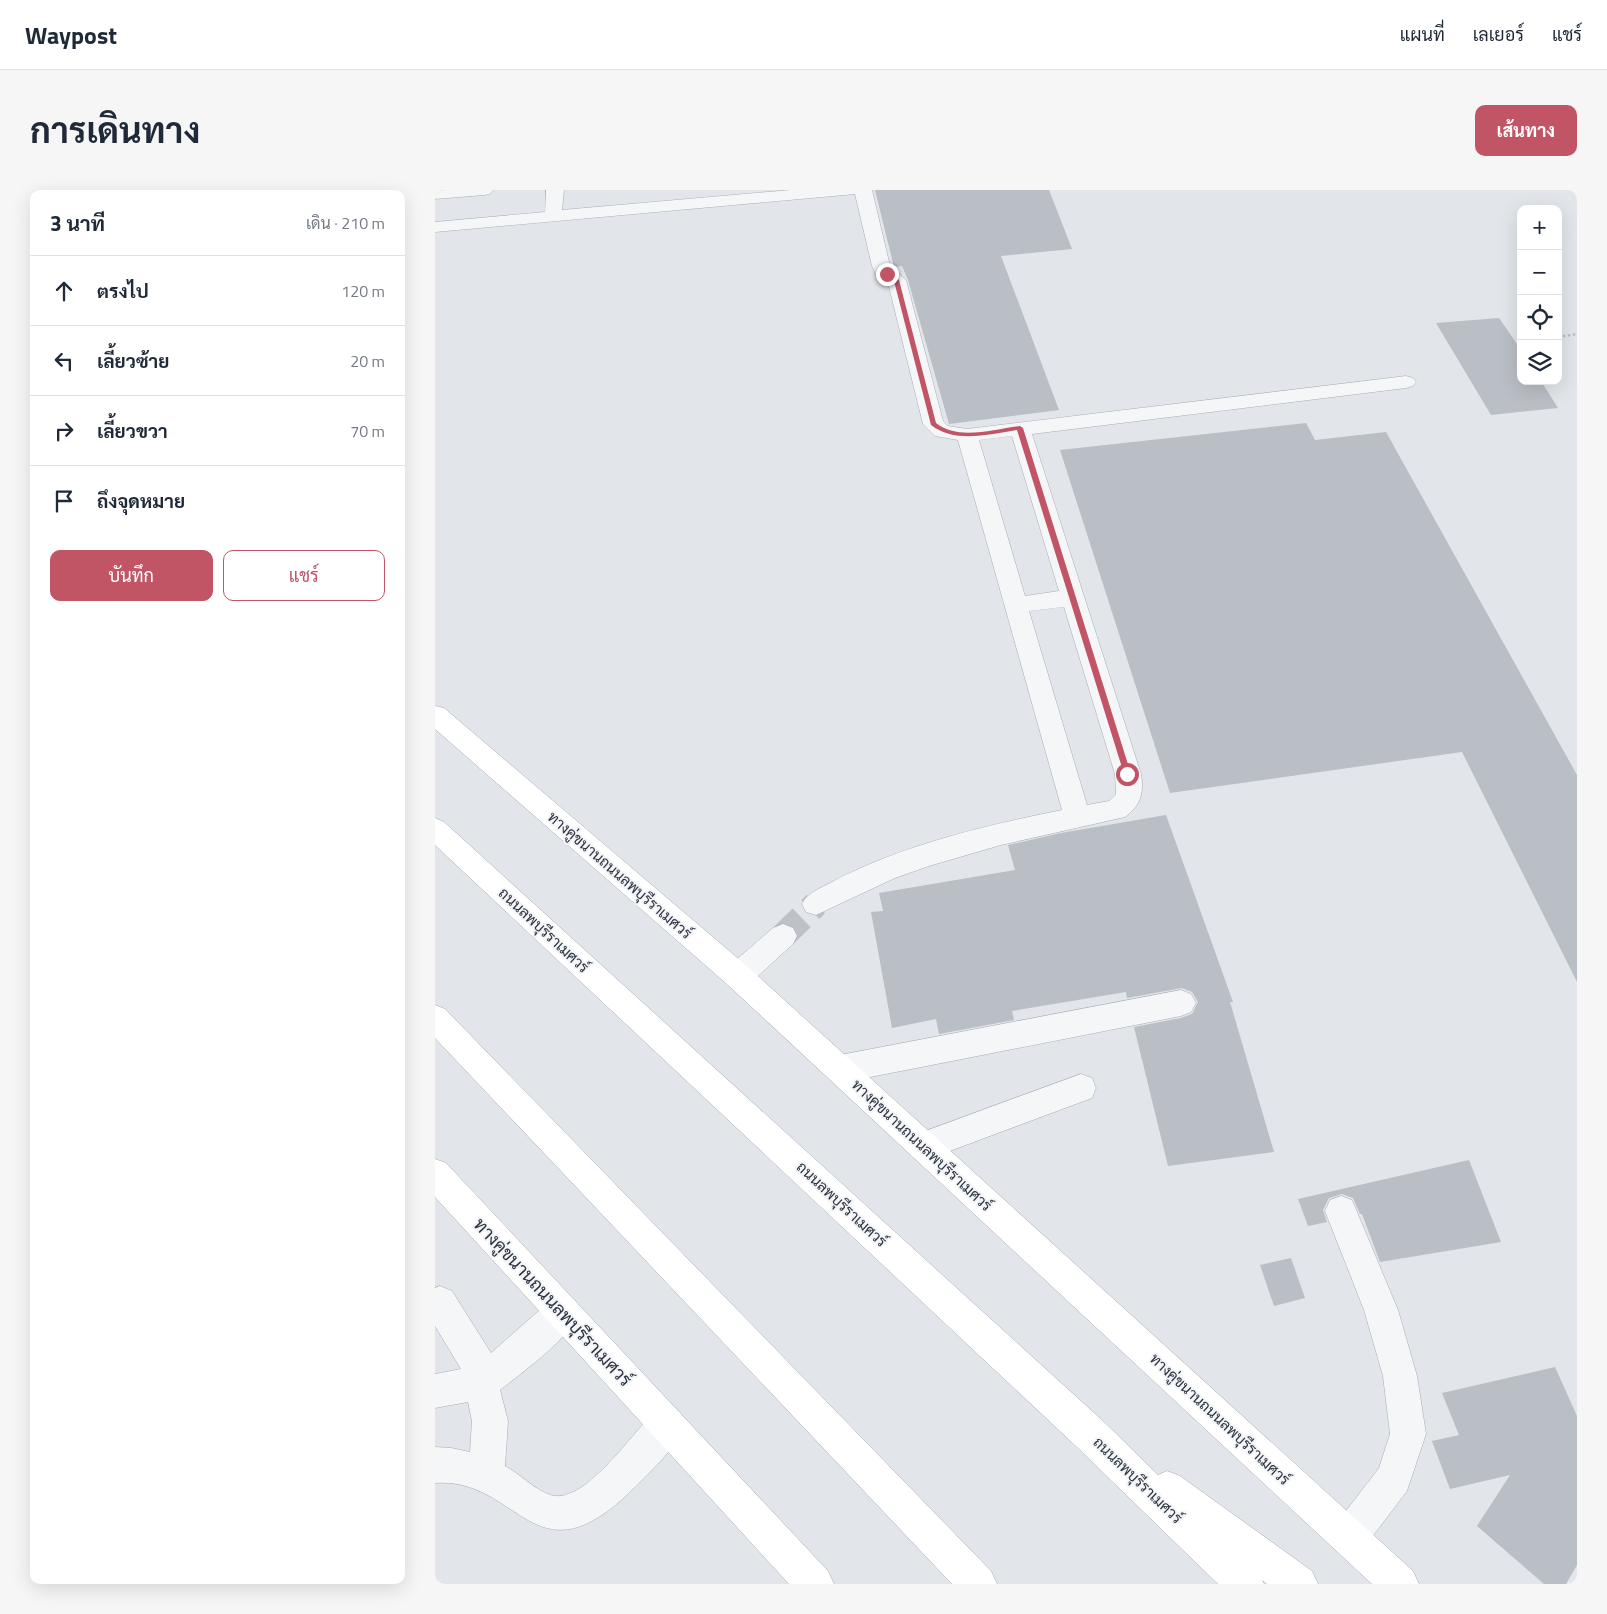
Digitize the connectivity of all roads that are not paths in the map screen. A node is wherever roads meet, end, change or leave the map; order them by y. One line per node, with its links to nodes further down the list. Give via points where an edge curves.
1 (484, 190): 5 (street)
2 (555, 190): 7 (street)
3 (849, 190): 6 (street)
4 (863, 190): 11 (street, via 881,266 897,280 933,424 942,431)
5 (435, 194)
6 (728, 195): 7 (street)
7 (553, 217): 8 (street)
8 (435, 227)
9 (1406, 382): 10 (street)
10 (1020, 428): 11 (street); 12 (street)
11 (967, 435): 13 (street)
12 (1071, 598): 13 (street); 15 (street, via 1131,794 1126,803 1116,810)
13 (1016, 605): 15 (street)
14 (435, 716): 19 (main road, ทางคู่ขนานถนนลพบุรีราเมศวร์)
15 (1077, 818): 17 (street, via 972,842 876,873)
16 (435, 829): 32 (main road, ถนนลพบุรีราเมศวร์)
17 (816, 904)
18 (783, 936): 19 (street)
19 (738, 976): 22 (main road, ทางคู่ขนานถนนลพบุรีราเมศวร์)
20 (1181, 1002): 22 (street)
21 (435, 1018): 37 (main road)
22 (839, 1069): 24 (main road, ทางคู่ขนานถนนลพบุรีราเมศวร์)
23 (1081, 1088): 24 (street)
24 (923, 1146): 35 (main road, ทางคู่ขนานถนนลพบุรีราเมศวร์)
25 (435, 1174): 28 (main road, ทางคู่ขนานถนนลพบุรีราเมศวร์)
26 (1341, 1211): 35 (street, via 1381,1310 1400,1376 1407,1434 1394,1478)
27 (440, 1303): 29 (street, via 477,1358)
28 (563, 1312): 29 (street, via 516,1356); 31 (main road, ทางคู่ขนานถนนลพบุรีราเมศวร์)
29 (481, 1382): 30 (street); 34 (street, via 490,1420)
30 (435, 1392)
31 (667, 1425): 34 (street, via 609,1489 584,1507 563,1515 544,1512); 36 (main road, ทางคู่ขนานถนนลพบุรีราเมศวร์)
32 (1091, 1434): 38 (main road, ถนนลพบุรีราเมศวร์); 39 (main road)
33 (435, 1465): 34 (street, via 443,1464)
34 (486, 1475)
35 (1349, 1537): 40 (main road, ทางคู่ขนานถนนลพบุรีราเมศวร์)
36 (815, 1584)
37 (978, 1584)
38 (1245, 1584)
39 (1299, 1584)
40 (1400, 1584)

